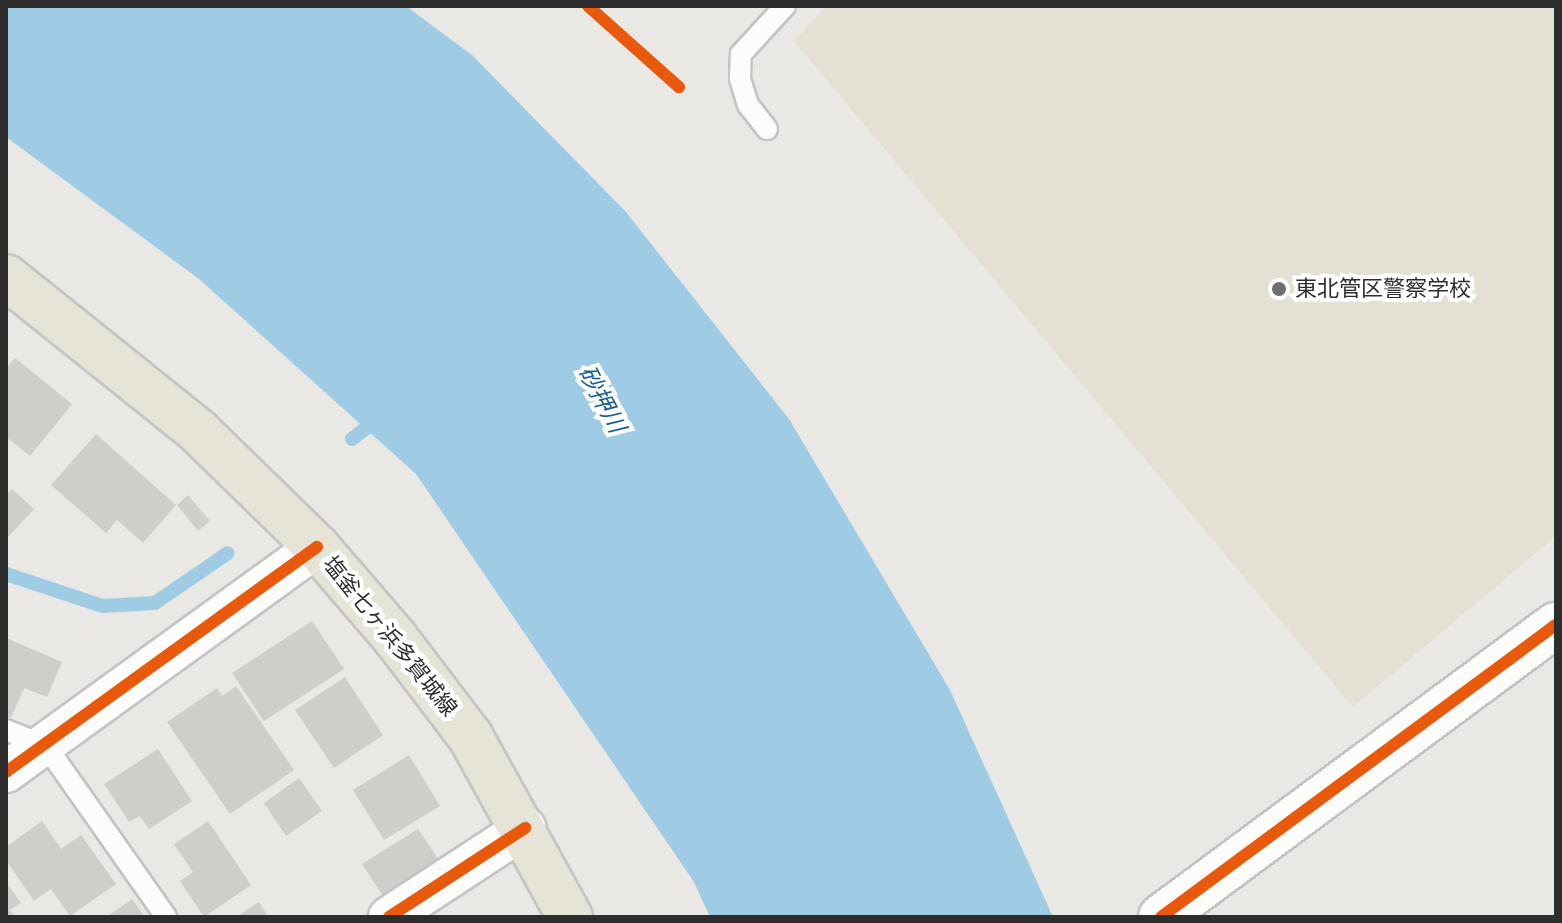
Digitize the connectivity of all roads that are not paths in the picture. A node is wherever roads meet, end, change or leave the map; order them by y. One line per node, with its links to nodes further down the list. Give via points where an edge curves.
1 (785, 6): 2 (lane, via 741,54 740,78 748,105)
2 (767, 129)
3 (10, 288): 4 (main road, 塩釜七ヶ浜多賀城線, via 198,431)
4 (317, 547): 7 (street); 9 (main road, 塩釜七ヶ浜多賀城線, via 470,736)
5 (1556, 625): 13 (street)
6 (6, 730): 7 (lane)
7 (46, 746): 8 (street); 10 (lane)
8 (6, 772)
9 (525, 828): 11 (street); 12 (main road, 塩釜七ヶ浜多賀城線)
10 (166, 917)
11 (389, 917)
12 (570, 917)
13 (1161, 917)

